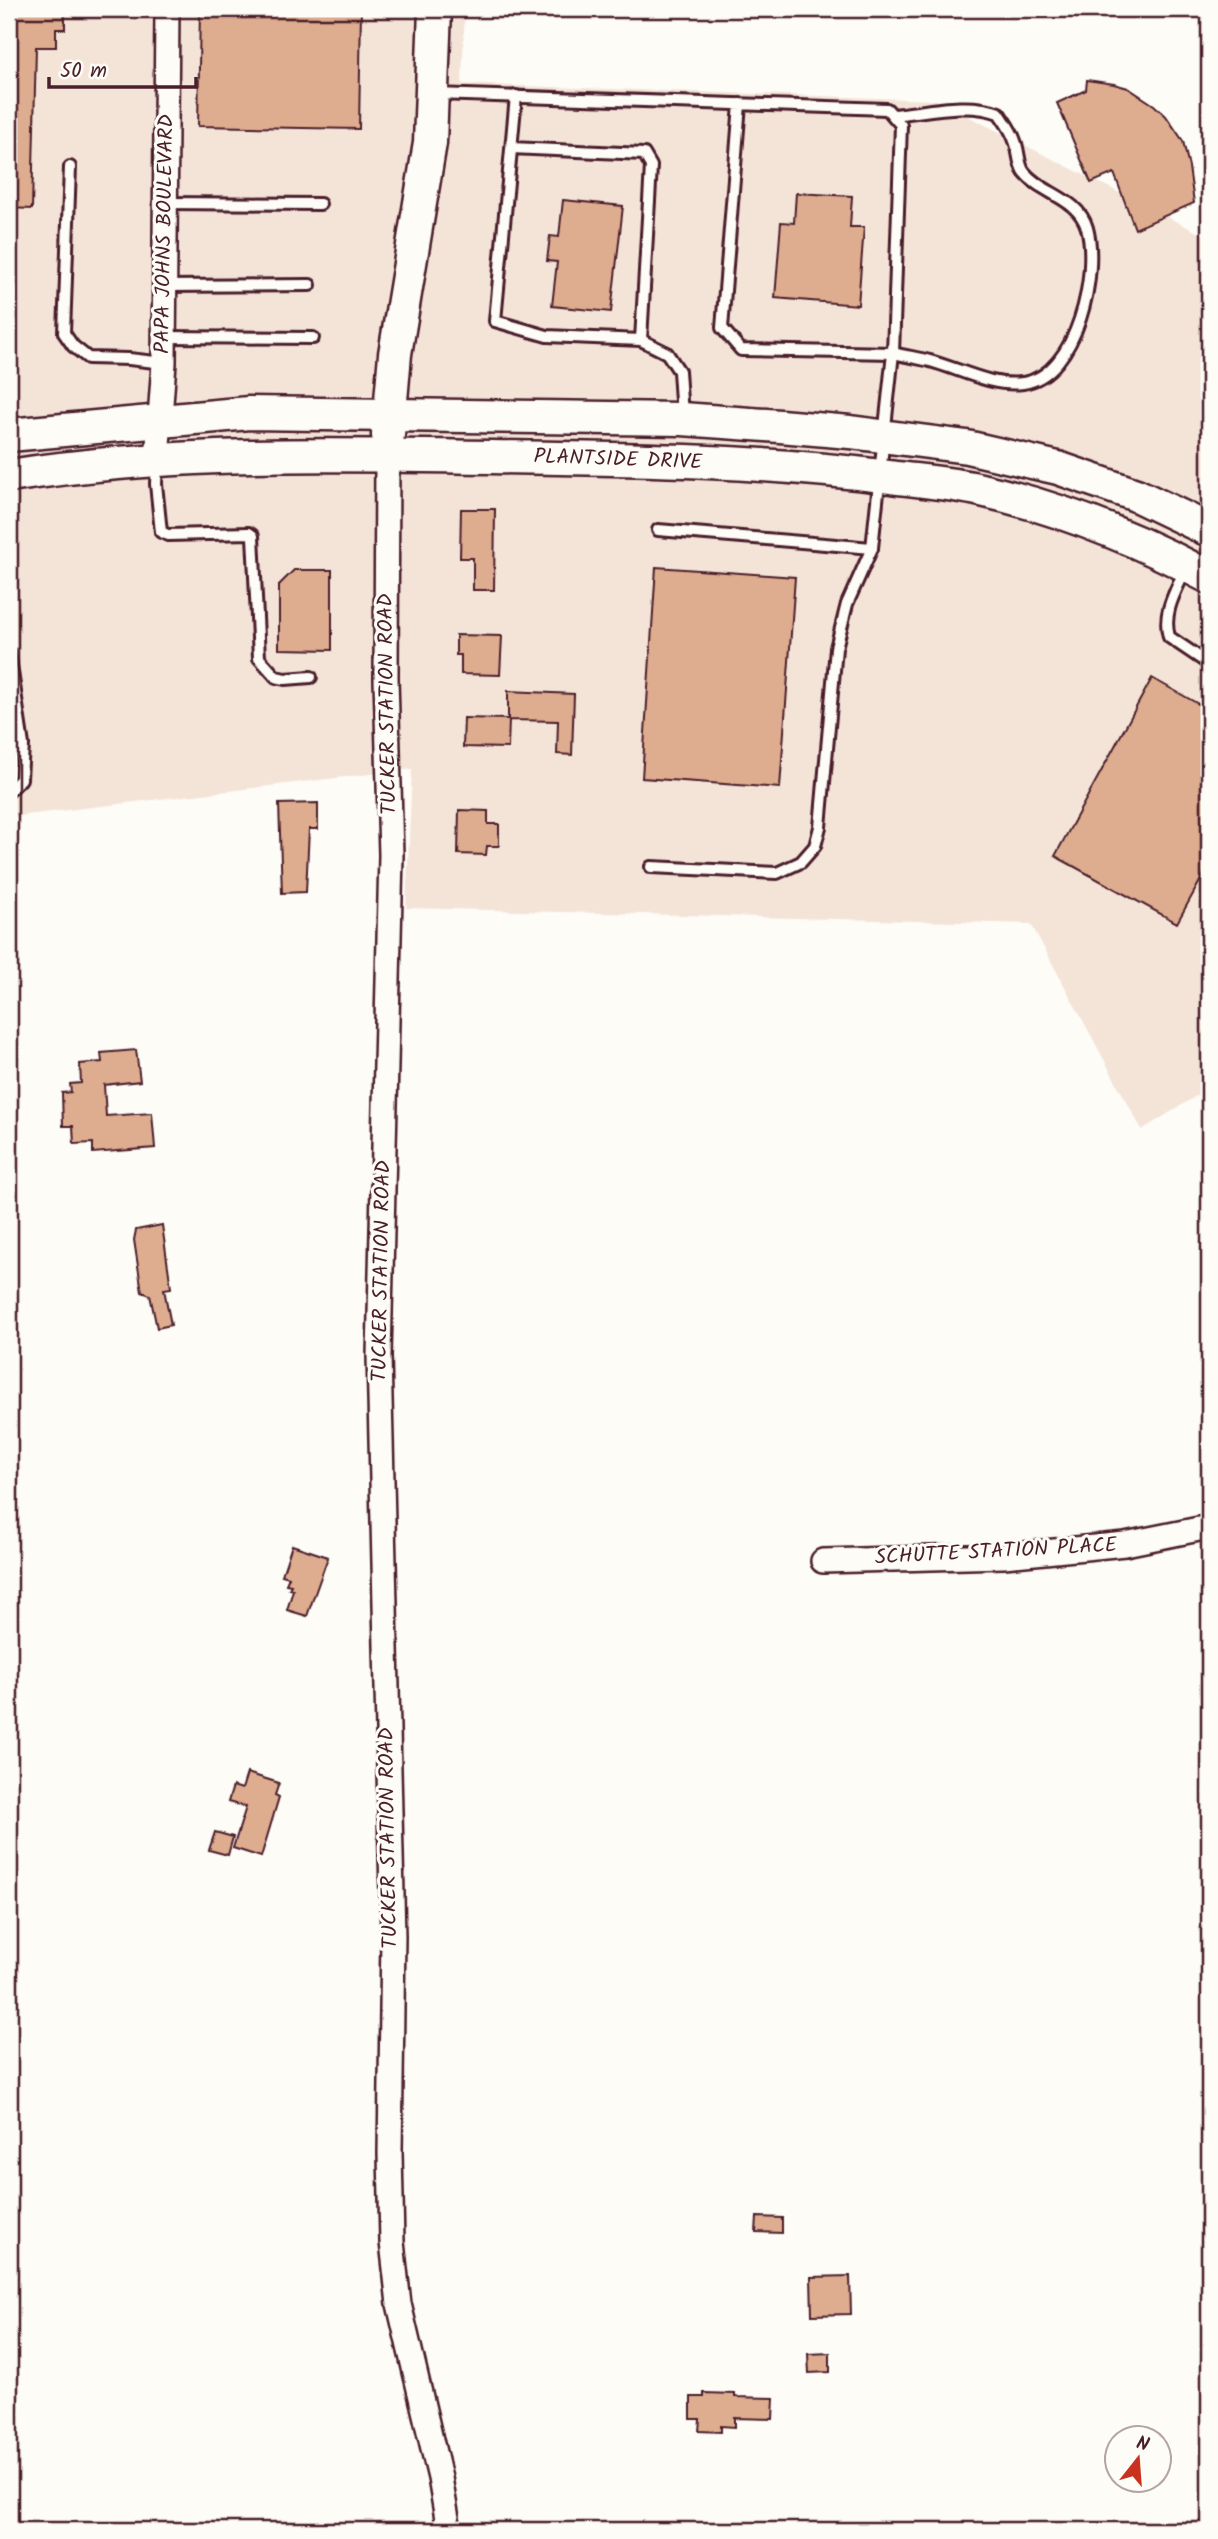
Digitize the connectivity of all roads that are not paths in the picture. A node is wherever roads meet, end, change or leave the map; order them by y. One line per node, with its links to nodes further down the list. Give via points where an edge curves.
1 (167, 9): 9 (street, PAPA JOHNS BOULEVARD)
2 (435, 9): 3 (street, TUCKER STATION ROAD)
3 (433, 94): 4 (lane); 18 (street, TUCKER STATION ROAD, via 430,143 395,354)
4 (516, 96): 5 (lane); 7 (lane)
5 (740, 104): 6 (lane, via 887,109); 16 (lane, via 722,328 741,350)
6 (893, 115): 16 (lane, via 901,125); 16 (lane, via 987,108 999,113 1015,141 1023,171 1069,202 1086,226 1091,275 1082,317 1061,357 1042,376 1024,383 995,382)
7 (511, 148): 15 (lane, via 495,321 547,335); 15 (lane, via 644,154 652,166)
8 (70, 167): 17 (lane, via 64,333 88,358)
9 (166, 203): 10 (lane); 12 (street, PAPA JOHNS BOULEVARD)
10 (320, 204)
11 (310, 285): 12 (lane)
12 (165, 286): 13 (street, PAPA JOHNS BOULEVARD)
13 (164, 337): 14 (lane); 17 (street, PAPA JOHNS BOULEVARD)
14 (313, 338)
15 (641, 340): 19 (lane, via 667,353 678,371)
16 (893, 354): 22 (lane)
17 (164, 362): 20 (street, PAPA JOHNS BOULEVARD)
18 (390, 414): 19 (street, PLANTSIDE DRIVE); 20 (street, PLANTSIDE DRIVE, via 249,413); 23 (street, TUCKER STATION ROAD)
19 (682, 419): 22 (street, PLANTSIDE DRIVE)
20 (160, 420): 21 (street, PLANTSIDE DRIVE); 24 (street, PAPA JOHNS BOULEVARD)
21 (9, 435)
22 (885, 436): 26 (lane); 28 (street, PLANTSIDE DRIVE, via 967,447 1058,468 1136,495)
23 (387, 456): 24 (street, PLANTSIDE DRIVE); 26 (street, PLANTSIDE DRIVE, via 670,460); 38 (street, TUCKER STATION ROAD, via 391,855 379,1356 393,1936 392,2242 398,2304)
24 (157, 459): 25 (street, PLANTSIDE DRIVE); 33 (lane, via 160,532 253,536 259,658 276,677)
25 (9, 476)
26 (880, 476): 29 (lane); 30 (street, PLANTSIDE DRIVE, via 980,490 1042,507 1113,530)
27 (658, 530): 29 (lane)
28 (1209, 530)
29 (872, 548): 35 (lane, via 847,604 835,648 815,846 801,862 778,873)
30 (1198, 571): 32 (lane, via 1167,611 1166,623 1169,637)
31 (9, 652): 34 (lane, via 23,745 21,779)
32 (1209, 664)
33 (312, 677)
34 (9, 791)
35 (651, 867)
36 (1209, 1527): 37 (street, SCHUTTE STATION PLACE, via 1125,1545 1004,1556)
37 (823, 1561)
38 (449, 2530)

